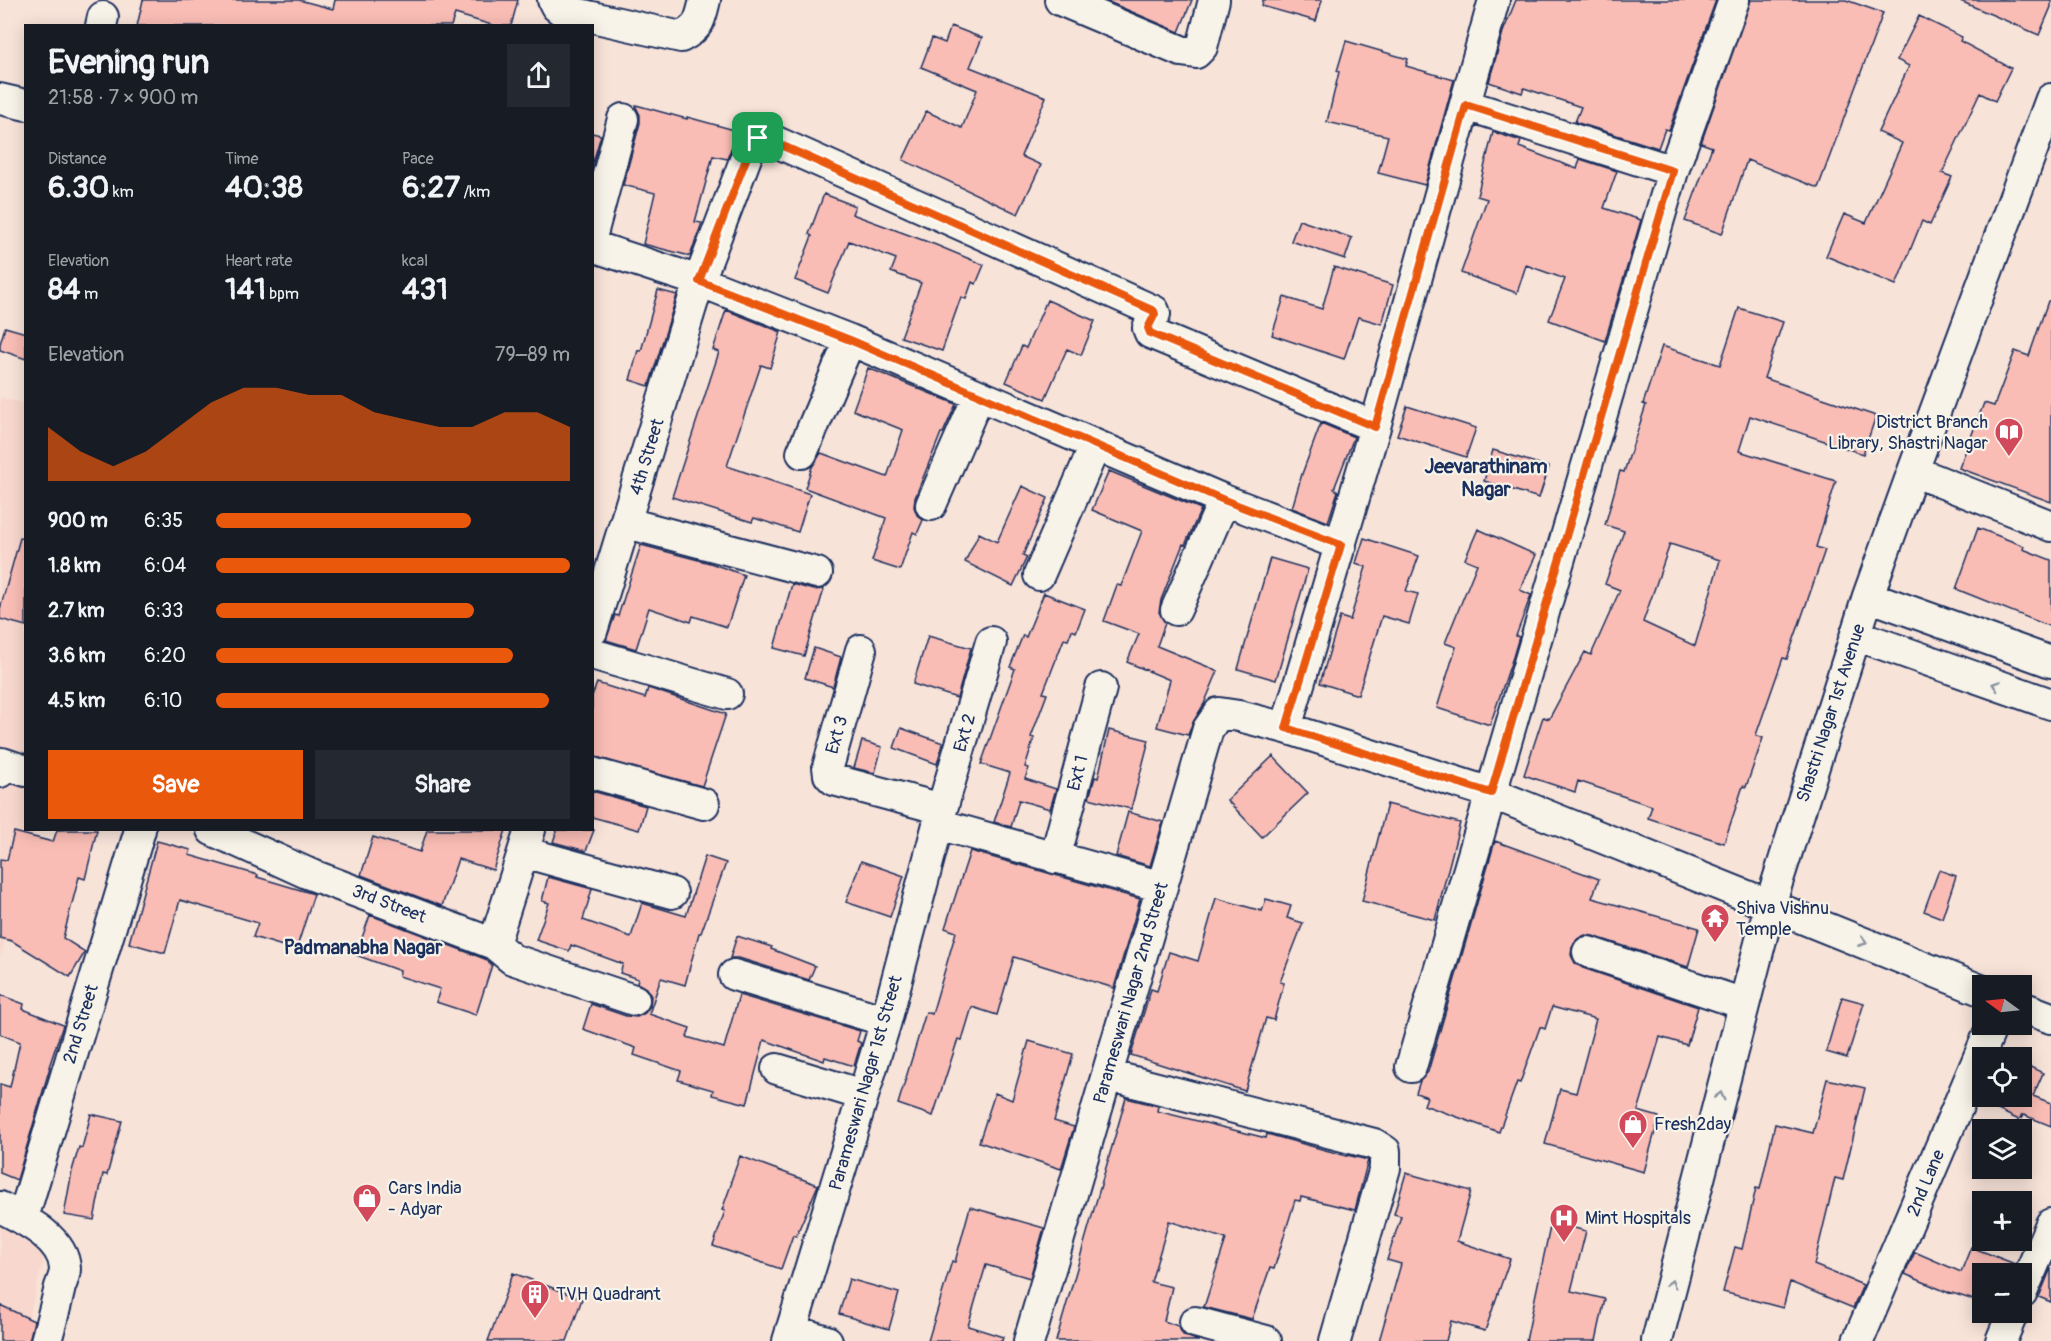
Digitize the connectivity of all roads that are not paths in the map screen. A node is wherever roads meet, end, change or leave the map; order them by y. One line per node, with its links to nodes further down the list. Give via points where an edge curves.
1 (1059, 0): 2 (street, via 1181,51 1196,53 1202,47)
2 (1214, 0)
3 (1494, 0): 10 (street)
4 (1734, 0): 12 (street)
5 (554, 3): 6 (street, via 561,10 681,37 695,29)
6 (703, 11)
7 (0, 99): 9 (street)
8 (2051, 99): 21 (street, Shastri Nagar 1st Avenue)
9 (24, 105)
10 (1466, 105): 12 (street); 18 (street)
11 (623, 119): 13 (street)
12 (1673, 171): 44 (street)
13 (594, 227)
14 (594, 247): 15 (street)
15 (699, 281): 16 (street); 18 (street, 4th Street, via 752,144 765,138 1154,311 1150,333); 24 (street, 4th Street)
16 (850, 340): 17 (street); 20 (street)
17 (979, 395): 19 (street); 23 (street)
18 (1375, 427): 26 (street)
19 (1095, 446): 22 (street); 28 (street)
20 (802, 453)
21 (1913, 471): 25 (street); 29 (street, Shastri Nagar 1st Avenue)
22 (1224, 500): 26 (street); 30 (street)
23 (931, 505)
24 (627, 523): 27 (street); 31 (street, 4th Street)
25 (2051, 526)
26 (1341, 545): 40 (street)
27 (817, 573)
28 (1039, 575)
29 (1868, 597): 32 (street, Shastri Nagar 1st Avenue); 36 (street)
30 (1176, 610)
31 (594, 625)
32 (1856, 635): 39 (street, one-way to 32); 53 (street, Shastri Nagar 1st Avenue)
33 (992, 642): 46 (street, Ext 2)
34 (861, 650): 46 (street, Ext 3, via 829,775)
35 (594, 655): 38 (street)
36 (2051, 662)
37 (1101, 688): 50 (street, Ext 1)
38 (727, 694)
39 (2051, 704)
40 (1286, 728): 44 (street); 51 (street, Parameswari Nagar 2nd Street, via 1219,713 1212,720)
41 (24, 770): 42 (street, via 2,763)
42 (0, 772)
43 (594, 774): 45 (street)
44 (1491, 793): 53 (street); 64 (street)
45 (704, 804)
46 (940, 817): 50 (street); 62 (street, Parameswari Nagar 1st Street)
47 (140, 831): 68 (street, 2nd Street)
48 (214, 831): 54 (street, 3rd Street, via 307,873)
49 (526, 841): 52 (street); 54 (street)
50 (1055, 858): 51 (street)
51 (1162, 887): 66 (street, Parameswari Nagar 2nd Street)
52 (672, 893)
53 (1770, 905): 57 (street, one-way to 57); 59 (street, Shastri Nagar 1st Avenue)
54 (494, 944): 58 (street, 3rd Street, via 512,959)
55 (1588, 952): 59 (street)
56 (734, 975): 62 (street)
57 (1972, 987)
58 (634, 1000)
59 (1744, 1004): 79 (street, Shastri Nagar 1st Avenue, one-way to 59)
60 (2032, 1011): 61 (street)
61 (2051, 1018)
62 (886, 1021): 67 (street, Parameswari Nagar 1st Street)
63 (1988, 1035): 80 (street, 2nd Lane)
64 (1411, 1067)
65 (777, 1069): 67 (street)
66 (1107, 1075): 76 (street, Parameswari Nagar 2nd Street); 78 (street, via 1374,1144 1385,1151 1385,1168)
67 (863, 1095): 73 (street, Parameswari Nagar 1st Street)
68 (11, 1213): 74 (street, via 43,1233 62,1258 65,1270)
69 (2051, 1224): 70 (street)
70 (2032, 1269)
71 (1195, 1322): 77 (street)
72 (2008, 1323): 81 (street)
73 (790, 1336): 75 (street)
74 (46, 1341)
75 (827, 1341)
76 (1029, 1341)
77 (1266, 1341)
78 (1335, 1341)
79 (1657, 1341)
80 (1858, 1341)
81 (2001, 1341)

